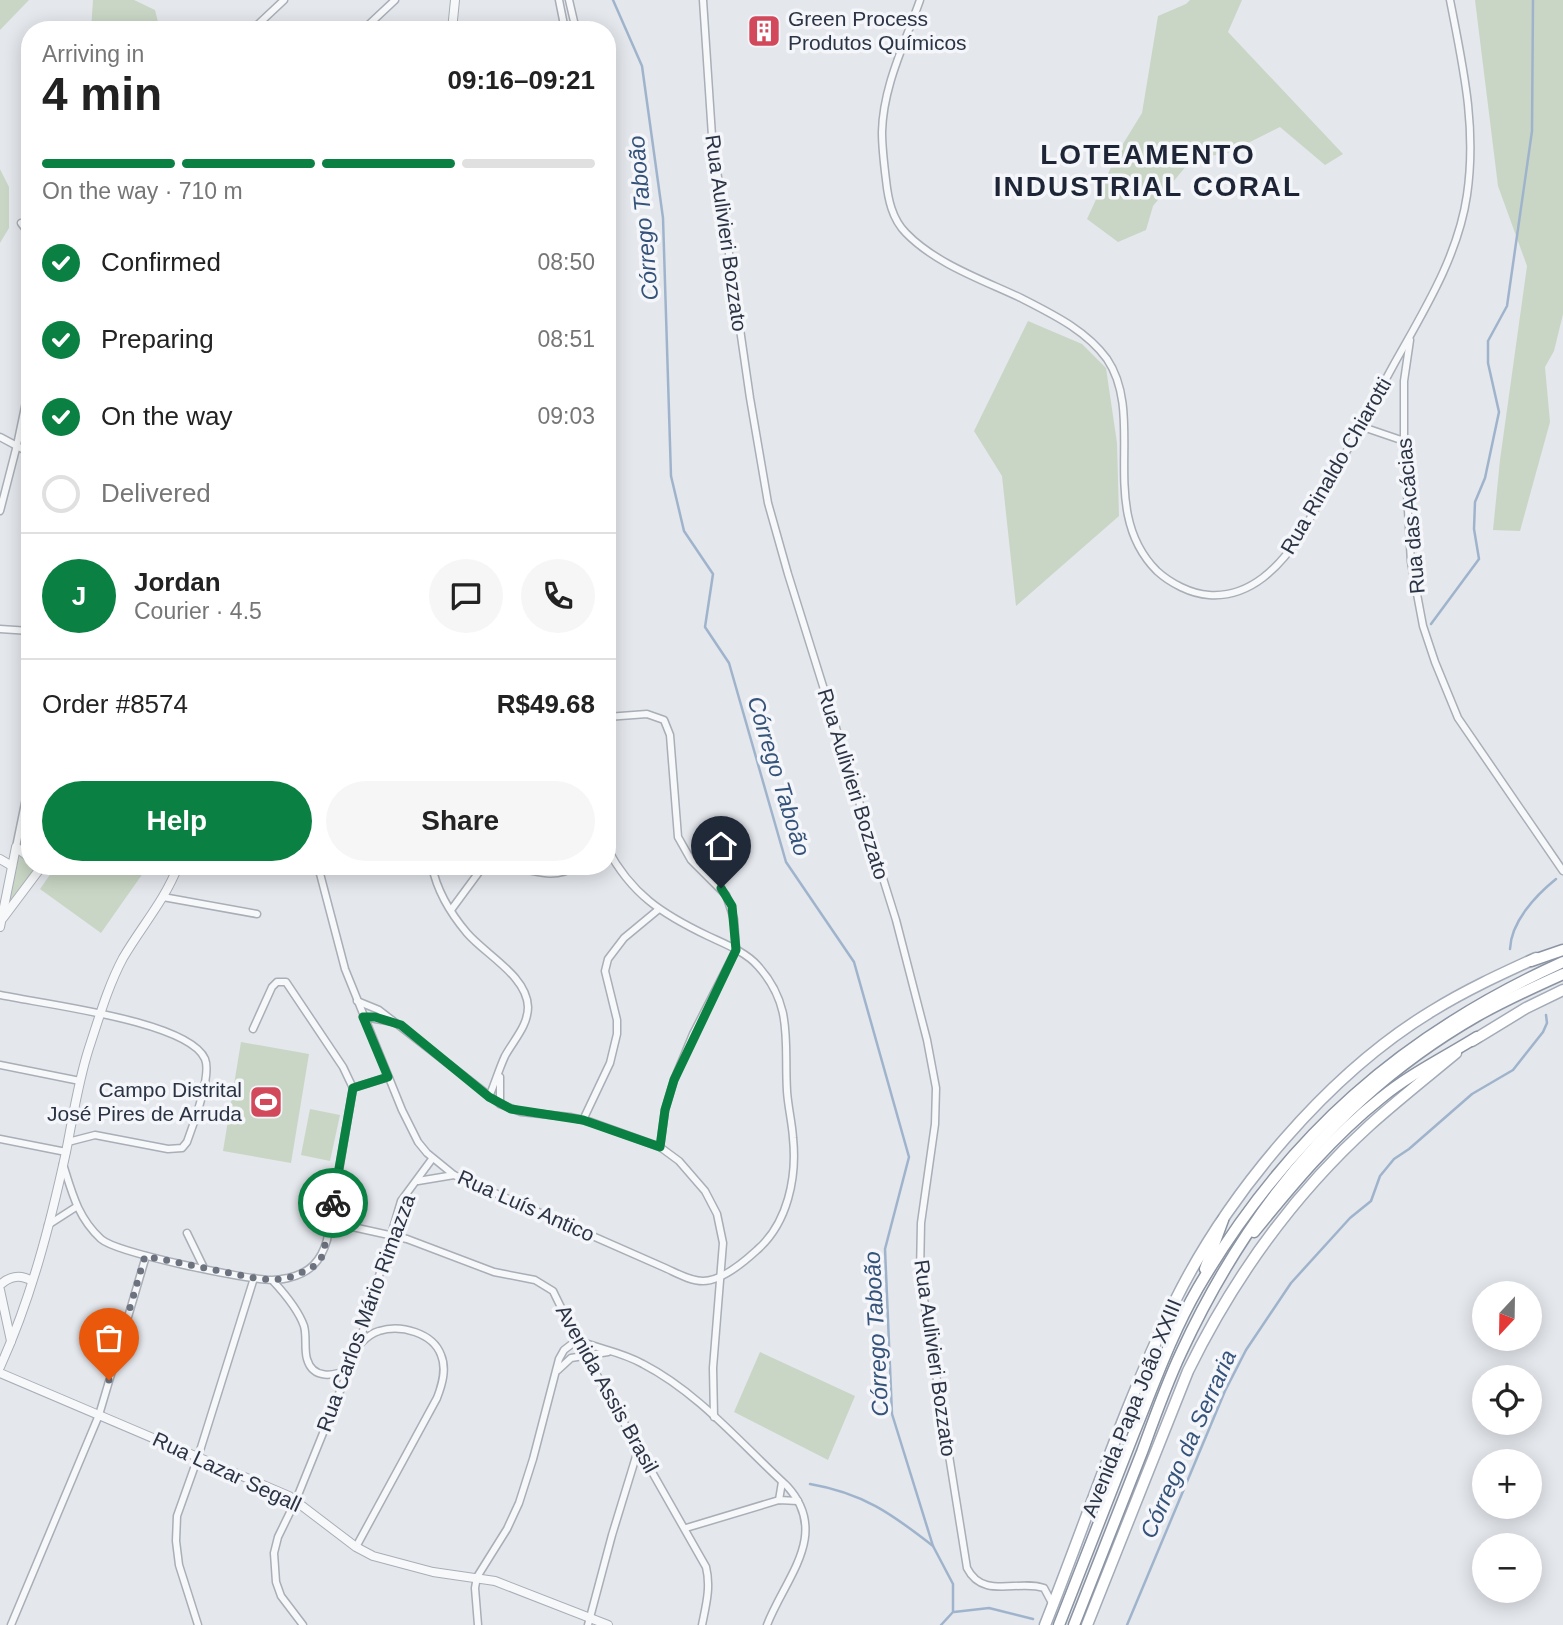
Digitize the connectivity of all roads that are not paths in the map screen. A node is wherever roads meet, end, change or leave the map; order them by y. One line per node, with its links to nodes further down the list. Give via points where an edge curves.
1 (284, 0): 9 (street)
2 (395, 0): 10 (street)
3 (456, 0): 11 (street)
4 (559, 0): 12 (street)
5 (569, 0): 13 (street)
6 (703, 0): 107 (street, Rua Aulivieri Bozzato, via 712,136 768,503 896,920 936,1088 920,1274 967,1568 981,1584 1044,1588)
7 (920, 0): 16 (street, Rua Rinaldo Chiarotti, via 888,89 882,131 887,193 894,217 903,231 935,256 1054,315 1096,346 1107,360 1120,396 1125,493 1134,537 1164,578 1185,589 1223,596 1258,582 1288,555)
8 (1450, 0): 14 (street, via 1471,128 1466,196 1450,254)
9 (262, 21)
10 (373, 21)
11 (453, 21)
12 (563, 21)
13 (574, 21)
14 (1412, 332): 16 (street, Rua Rinaldo Chiarotti); 18 (street, Rua das Acácias, via 1404,381)
15 (21, 426): 19 (street)
16 (1360, 426): 18 (street)
17 (0, 436): 19 (street)
18 (1404, 441): 31 (street, Rua das Acácias, via 1415,591 1435,662 1458,718)
19 (17, 445): 20 (street); 21 (street)
20 (21, 447)
21 (0, 510)
22 (0, 629): 23 (street)
23 (21, 630)
24 (616, 716): 43 (street, via 647,714 664,720 668,727 678,837 691,860 726,895 734,919)
25 (21, 823): 26 (street)
26 (16, 847): 27 (street); 30 (street)
27 (21, 851)
28 (0, 859): 30 (street)
29 (616, 864): 38 (street, via 635,890)
30 (12, 866): 41 (street)
31 (1563, 871)
32 (36, 875): 41 (street)
33 (174, 875): 37 (street)
34 (320, 875): 48 (street, Rua Luís Antico)
35 (435, 875): 39 (street)
36 (477, 875): 39 (street)
37 (163, 897): 40 (street); 49 (street, via 121,962)
38 (659, 909): 43 (street); 61 (street, via 624,938 608,959 605,971 617,1034 610,1063)
39 (451, 910): 55 (street, via 480,947 517,981 527,1000 526,1020)
40 (257, 914)
41 (1, 924)
42 (1563, 946): 71 (main road, Avenida Papa João XXIII, via 1431,1011 1357,1068 1289,1133)
43 (736, 950): 64 (street, via 674,1080); 79 (street, via 756,964 782,1004 794,1155 788,1199 774,1230 760,1249)
44 (1563, 962): 84 (main road, Avenida Papa João XXIII, via 1454,1019 1348,1098 1277,1173)
45 (1563, 974): 77 (main road, Avenida Papa João XXIII, via 1446,1035 1353,1107 1277,1189)
46 (1563, 990): 53 (main road, Avenida Papa João XXIII)
47 (0, 995): 49 (street)
48 (357, 1001): 50 (street, Rua Luís Antico); 51 (street)
49 (100, 1015): 57 (street); 63 (street, via 137,1021 183,1038 206,1061 206,1076 182,1148 94,1135)
50 (363, 1017): 51 (street); 56 (street, Rua Luís Antico)
51 (395, 1022): 59 (street)
52 (253, 1029): 58 (street, via 272,987 286,982)
53 (1477, 1037): 77 (main road, via 1403,1082 1341,1133); 119 (main road, Avenida Papa João XXIII, via 1369,1125 1330,1164 1278,1224 1240,1279 1188,1371)
54 (0, 1065): 57 (street)
55 (499, 1075): 59 (street); 60 (street)
56 (388, 1077): 58 (street); 66 (street, Rua Luís Antico, via 414,1134)
57 (80, 1081): 63 (street)
58 (353, 1088): 72 (street)
59 (489, 1097): 60 (street)
60 (500, 1104): 61 (street, via 521,1112)
61 (583, 1120): 64 (street)
62 (0, 1139): 65 (street)
63 (68, 1142): 65 (street)
64 (660, 1147): 79 (street, via 698,1183 717,1214 723,1242)
65 (66, 1152): 67 (street)
66 (432, 1159): 68 (street, Rua Luís Antico); 69 (street, Rua Carlos Mário Rimazza)
67 (63, 1163): 70 (street); 73 (street)
68 (454, 1175): 69 (street); 79 (street, Rua Luís Antico, via 693,1279)
69 (416, 1181): 75 (street, Rua Carlos Mário Rimazza, via 401,1201)
70 (76, 1207): 73 (street); 76 (street, via 102,1240)
71 (1223, 1220): 84 (main road); 107 (main road, Avenida Papa João XXIII, via 1155,1344)
72 (330, 1222): 75 (street, Avenida Assis Brasil); 81 (street, via 317,1264 300,1275)
73 (47, 1225): 82 (street)
74 (187, 1233): 78 (street)
75 (391, 1234): 87 (street, Avenida Assis Brasil, via 544,1285 559,1301); 89 (street, Rua Carlos Mário Rimazza)
76 (145, 1256): 78 (street); 96 (street)
77 (1226, 1267): 118 (main road, Avenida Papa João XXIII, via 1181,1353)
78 (204, 1268): 80 (street)
79 (720, 1276): 97 (street)
80 (254, 1278): 81 (street); 99 (street)
81 (273, 1280): 93 (street, via 304,1326 311,1366 330,1376)
82 (32, 1281): 83 (street, via 14,1277); 86 (street)
83 (0, 1287): 85 (street)
84 (1198, 1288): 117 (main road, Avenida Papa João XXIII, via 1156,1377)
85 (3, 1303): 86 (street, via 13,1310); 88 (street)
86 (24, 1308): 88 (street)
87 (577, 1340): 90 (street); 91 (street, Avenida Assis Brasil); 95 (street, via 560,1355)
88 (11, 1341): 92 (street)
89 (359, 1344): 93 (street, Rua Carlos Mário Rimazza); 105 (street, via 379,1331 412,1331 433,1343 444,1367 437,1398)
90 (611, 1351): 91 (street); 97 (street, via 666,1377)
91 (586, 1354): 95 (street, via 565,1362); 98 (street, Avenida Assis Brasil)
92 (0, 1367)
93 (349, 1369): 101 (street, Rua Carlos Mário Rimazza)
94 (0, 1373): 96 (street, Rua Lazar Segall)
95 (555, 1374): 106 (street, via 519,1503)
96 (99, 1415): 99 (street, Rua Lazar Segall); 109 (street)
97 (714, 1417): 100 (street)
98 (638, 1450): 104 (street, Avenida Assis Brasil); 108 (street)
99 (198, 1457): 101 (street, Rua Lazar Segall); 110 (street, via 177,1516 176,1541 178,1565)
100 (782, 1482): 102 (street); 103 (street)
101 (296, 1500): 105 (street, Rua Lazar Segall); 111 (street, Rua Carlos Mário Rimazza, via 278,1537 274,1567 281,1596)
102 (779, 1500): 103 (street); 104 (street)
103 (798, 1501): 115 (street, via 806,1518 805,1542)
104 (686, 1528): 114 (street, Avenida Assis Brasil, via 709,1578)
105 (356, 1547): 106 (street, Rua Lazar Segall, via 403,1565)
106 (477, 1577): 108 (street, Rua Lazar Segall); 112 (street)
107 (1053, 1604): 116 (main road, Avenida Papa João XXIII)
108 (589, 1621): 113 (street, Rua Lazar Segall)
109 (11, 1625)
110 (198, 1625)
111 (303, 1625)
112 (478, 1625)
113 (608, 1625)
114 (702, 1625)
115 (767, 1625)
116 (1045, 1625)
117 (1059, 1625)
118 (1074, 1625)
119 (1087, 1625)

